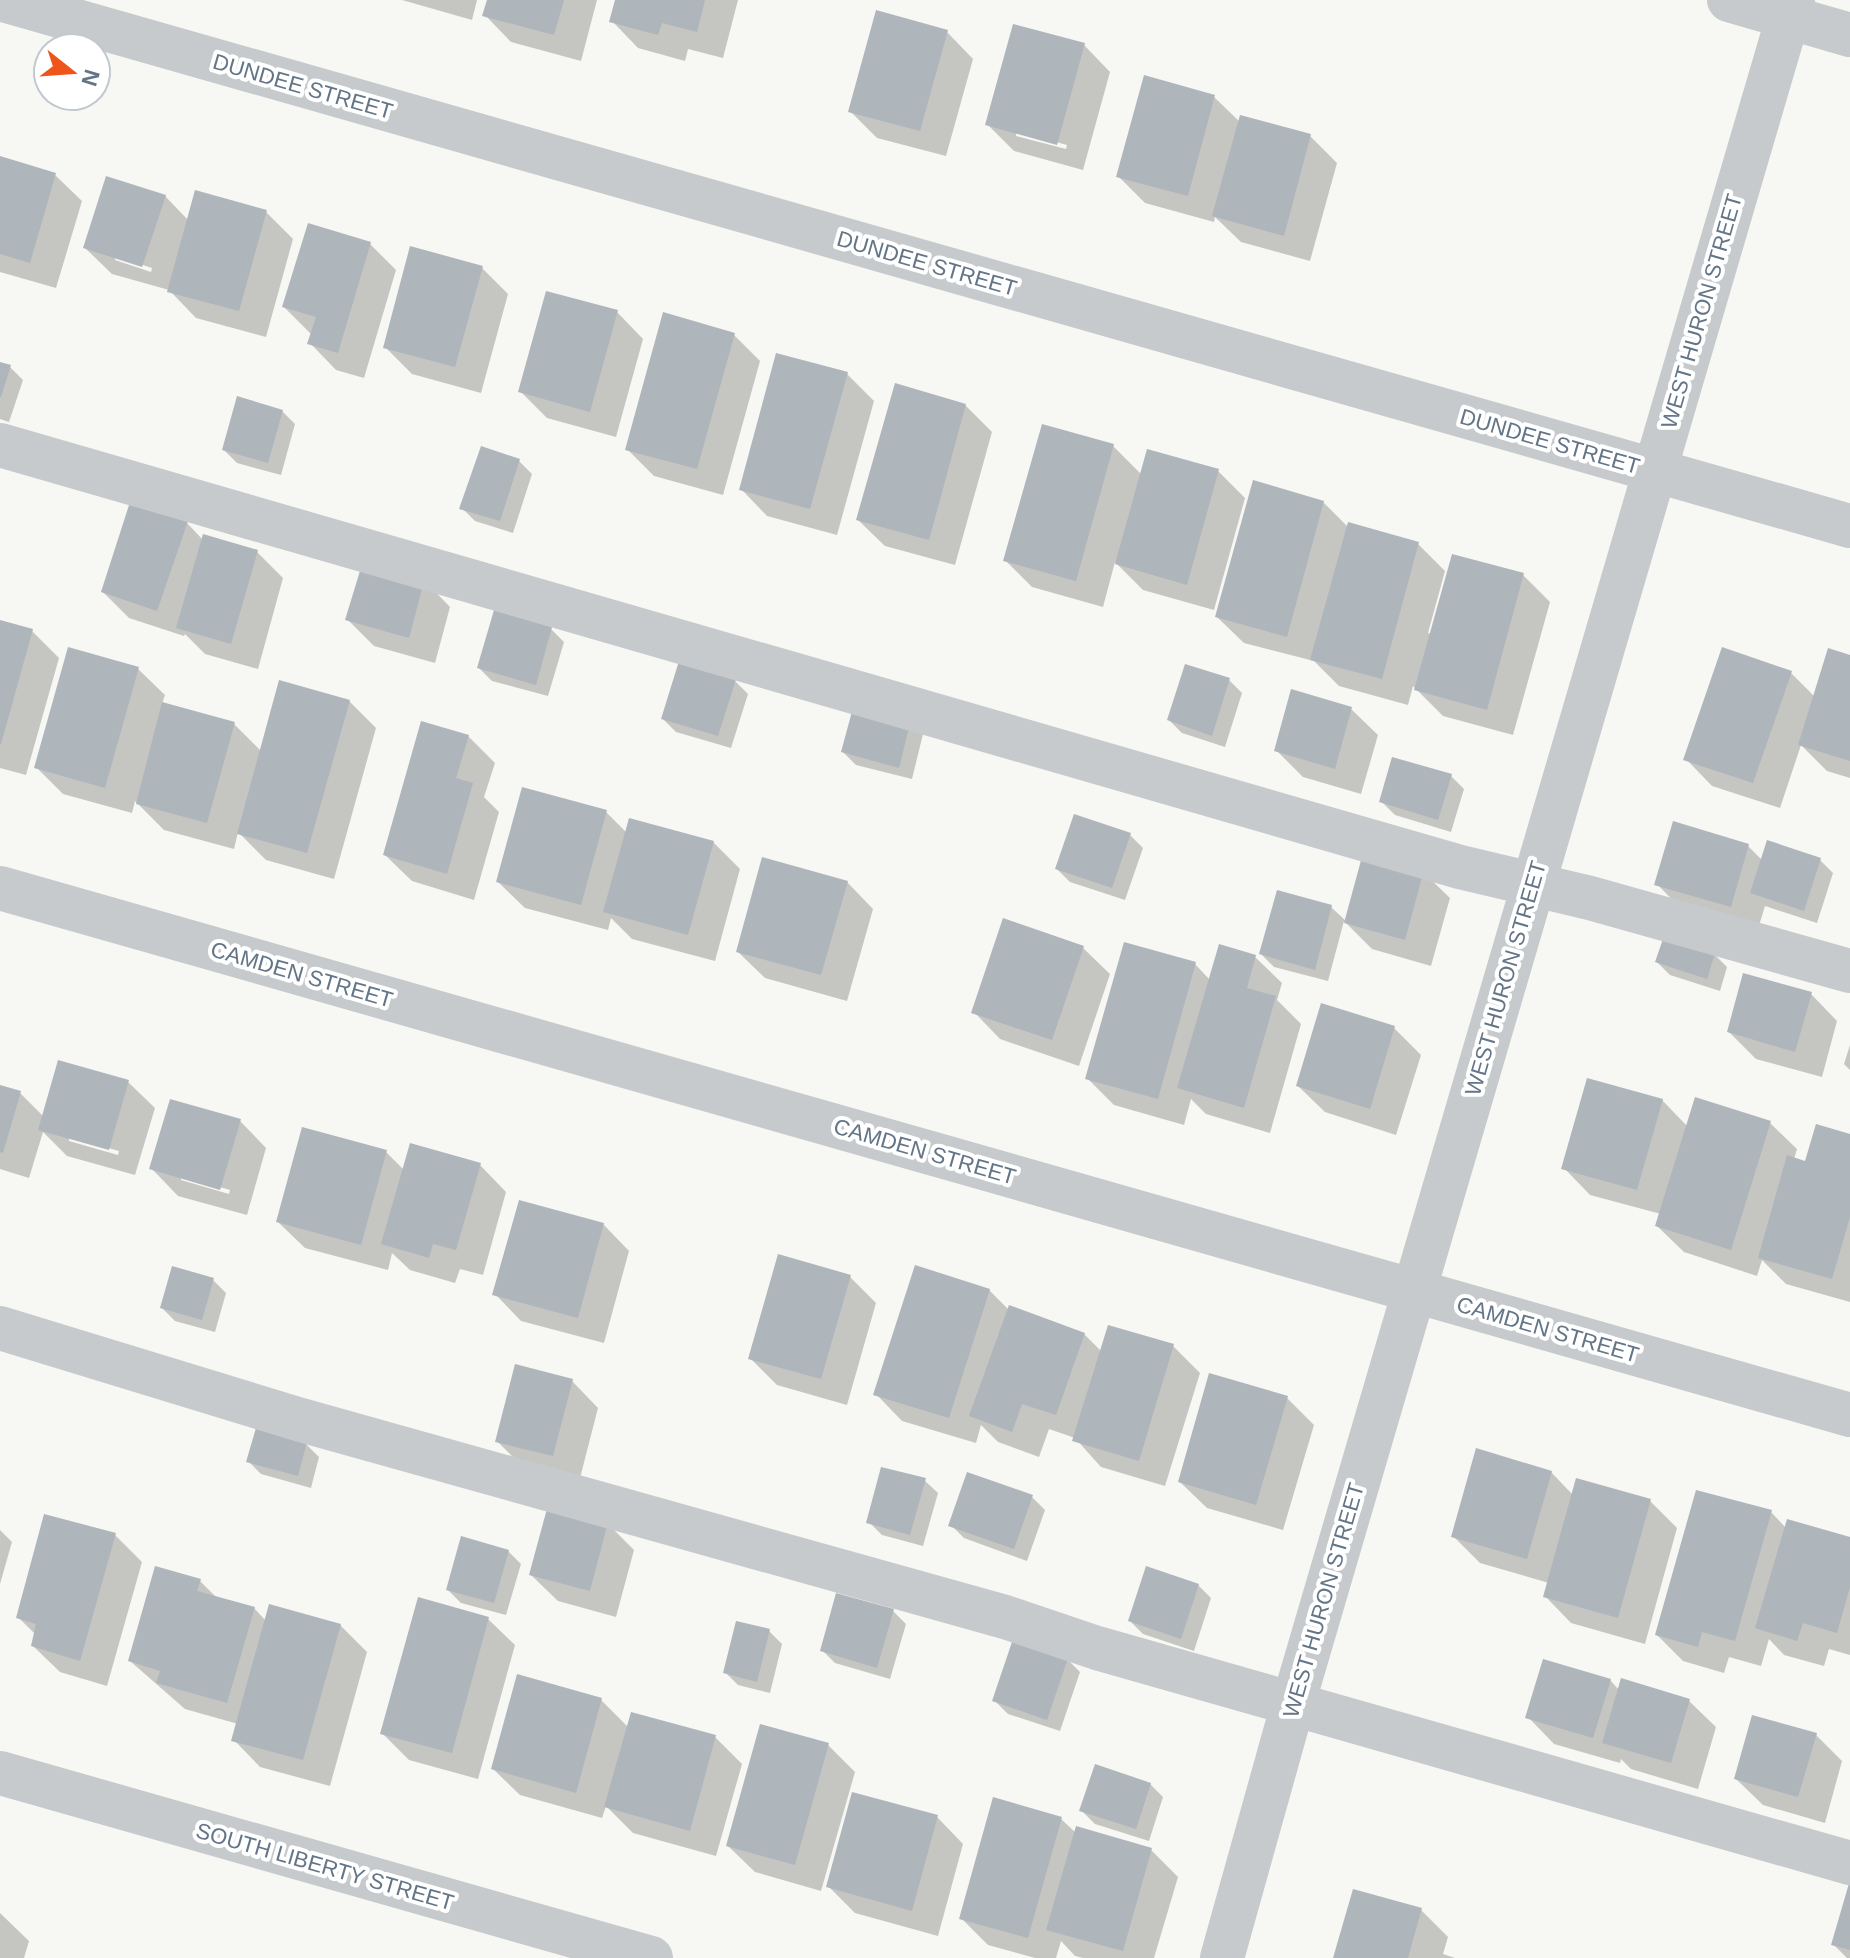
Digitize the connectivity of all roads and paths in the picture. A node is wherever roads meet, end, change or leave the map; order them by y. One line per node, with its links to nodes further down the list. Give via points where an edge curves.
1 (3, 0): 6 (street, DUNDEE STREET)
2 (1729, 0): 3 (street)
3 (1790, 8): 4 (street); 6 (street, WEST HURON STREET)
4 (1850, 35)
5 (0, 445): 8 (street)
6 (1654, 471): 7 (street, DUNDEE STREET); 8 (street, WEST HURON STREET)
7 (1850, 526)
8 (1533, 884): 10 (street); 11 (street, WEST HURON STREET)
9 (0, 888): 11 (street, CAMDEN STREET)
10 (1850, 971)
11 (1414, 1291): 13 (street, CAMDEN STREET); 14 (street, WEST HURON STREET)
12 (0, 1328): 14 (street)
13 (1850, 1415)
14 (1293, 1704): 16 (street); 18 (street, WEST HURON STREET)
15 (0, 1773): 17 (street, SOUTH LIBERTY STREET)
16 (1850, 1863)
17 (651, 1958)
18 (1222, 1958)

